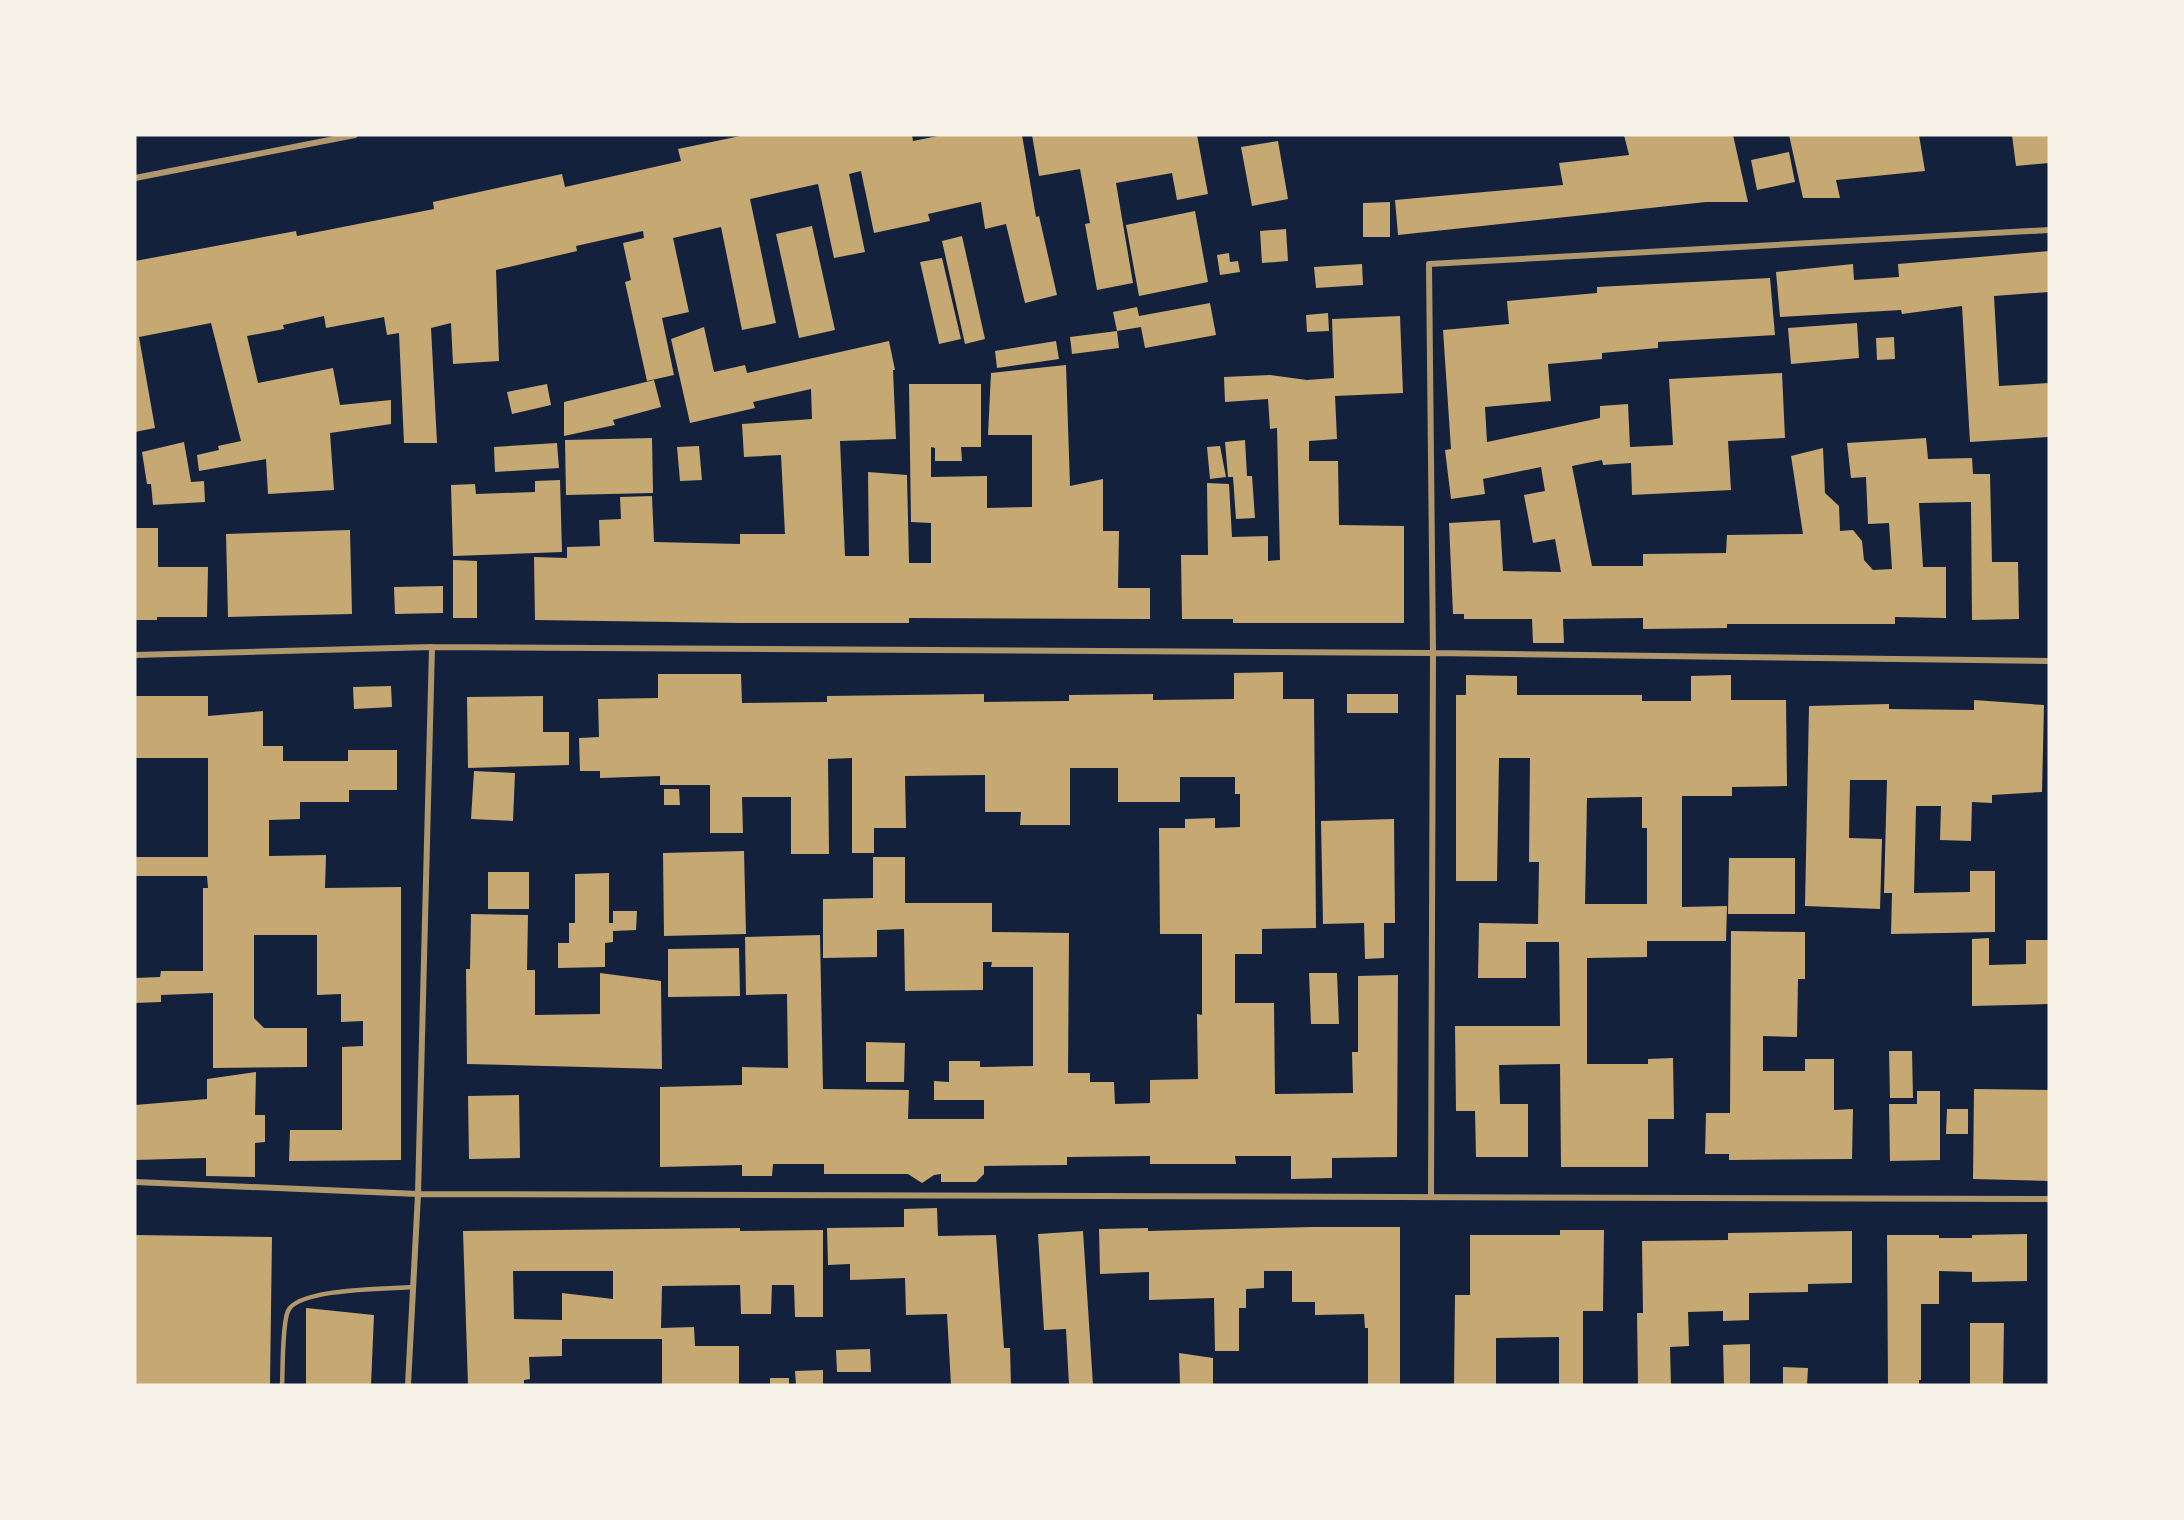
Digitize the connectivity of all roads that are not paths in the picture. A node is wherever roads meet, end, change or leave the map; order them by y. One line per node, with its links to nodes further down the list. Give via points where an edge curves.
1 (355, 135): 2 (street)
2 (135, 178)
3 (2049, 230): 5 (street, via 1429,264)
4 (432, 647): 5 (street); 6 (street); 9 (street)
5 (1433, 653): 7 (street); 10 (street)
6 (135, 655)
7 (2049, 661)
8 (135, 1182): 9 (street)
9 (418, 1194): 10 (street); 12 (street)
10 (1431, 1196): 11 (street)
11 (2049, 1198)
12 (412, 1287): 13 (lane, via 320,1294 295,1301 288,1312); 14 (street)
13 (282, 1385)
14 (408, 1385)

